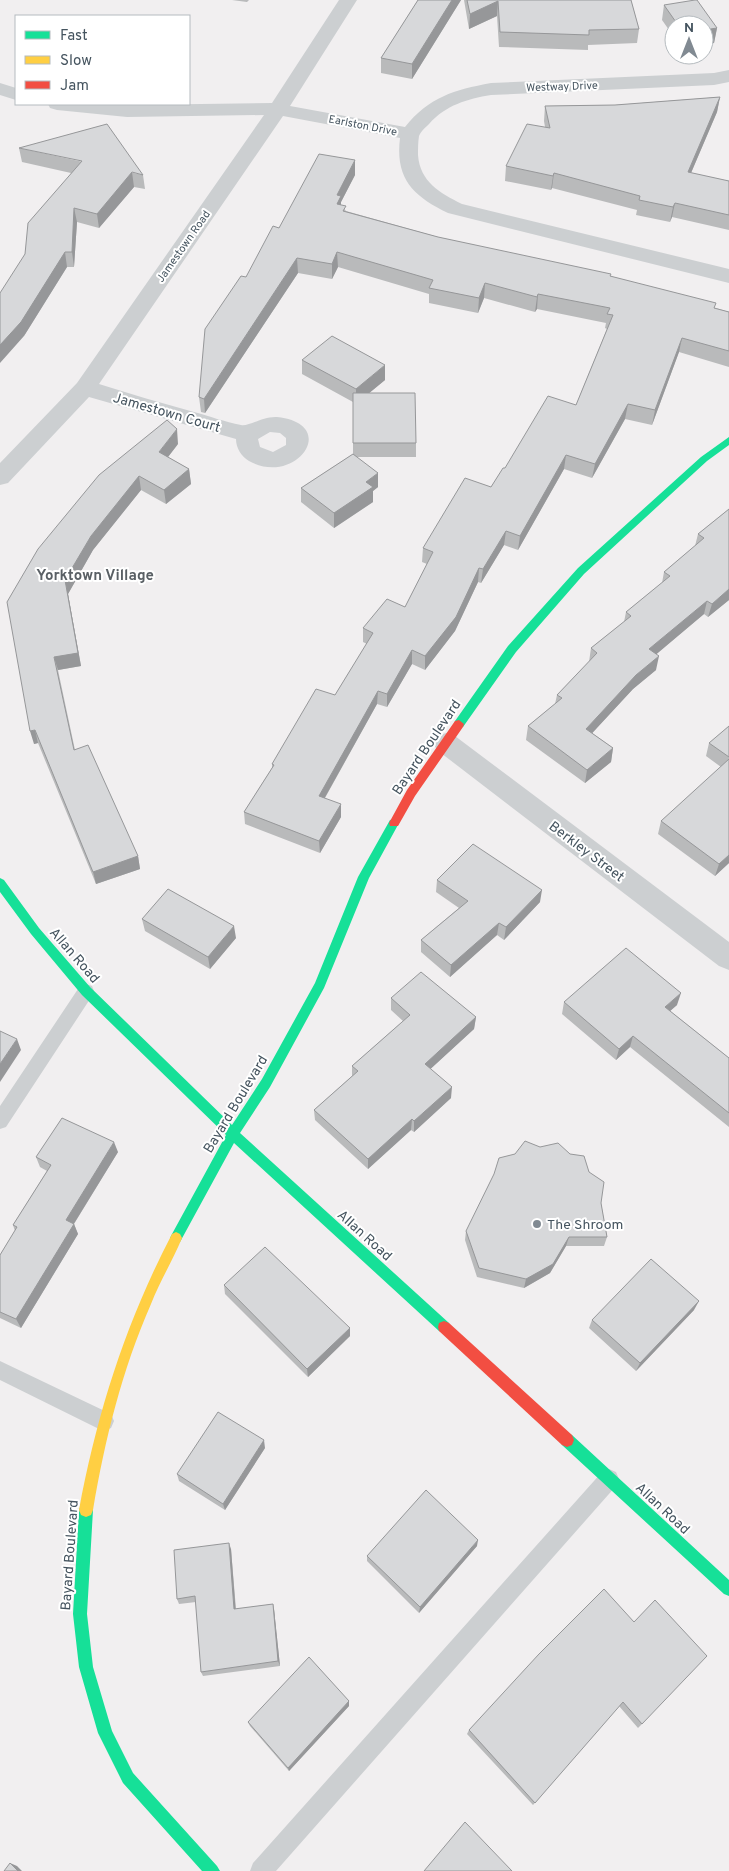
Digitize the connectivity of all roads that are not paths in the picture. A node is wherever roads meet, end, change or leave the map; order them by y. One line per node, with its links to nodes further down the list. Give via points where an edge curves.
1 (348, 0): 6 (street, Jamestown Road)
2 (729, 76): 7 (street, Westway Drive, via 490,89 440,103 422,118)
3 (0, 89): 4 (street)
4 (15, 94)
5 (67, 105): 6 (street, Earlston Drive, via 127,111)
6 (278, 109): 7 (street, Earlston Drive); 9 (street, Jamestown Road)
7 (410, 134): 8 (street, Earlston Drive, via 407,151 410,171 419,187 433,199 455,209)
8 (729, 276)
9 (86, 388): 10 (street, Jamestown Court); 12 (street, Jamestown Road)
10 (248, 436)
11 (729, 440): 13 (street, Bayard Boulevard, via 581,571 512,649)
12 (0, 476)
13 (446, 743): 15 (street, Berkley Street); 18 (street, Bayard Boulevard, via 411,793 364,877 320,985 266,1083)
14 (0, 883): 16 (street, Allan Road)
15 (729, 958)
16 (86, 992): 17 (lane); 18 (street, Allan Road)
17 (0, 1121)
18 (233, 1134): 20 (street, Bayard Boulevard, via 157,1272); 21 (street, Allan Road)
19 (0, 1370): 20 (lane)
20 (104, 1420): 23 (street, Bayard Boulevard, via 84,1525 80,1614 86,1667 105,1733 128,1778)
21 (609, 1479): 22 (street, Allan Road); 24 (lane)
22 (729, 1589)
23 (212, 1871)
24 (261, 1871)

